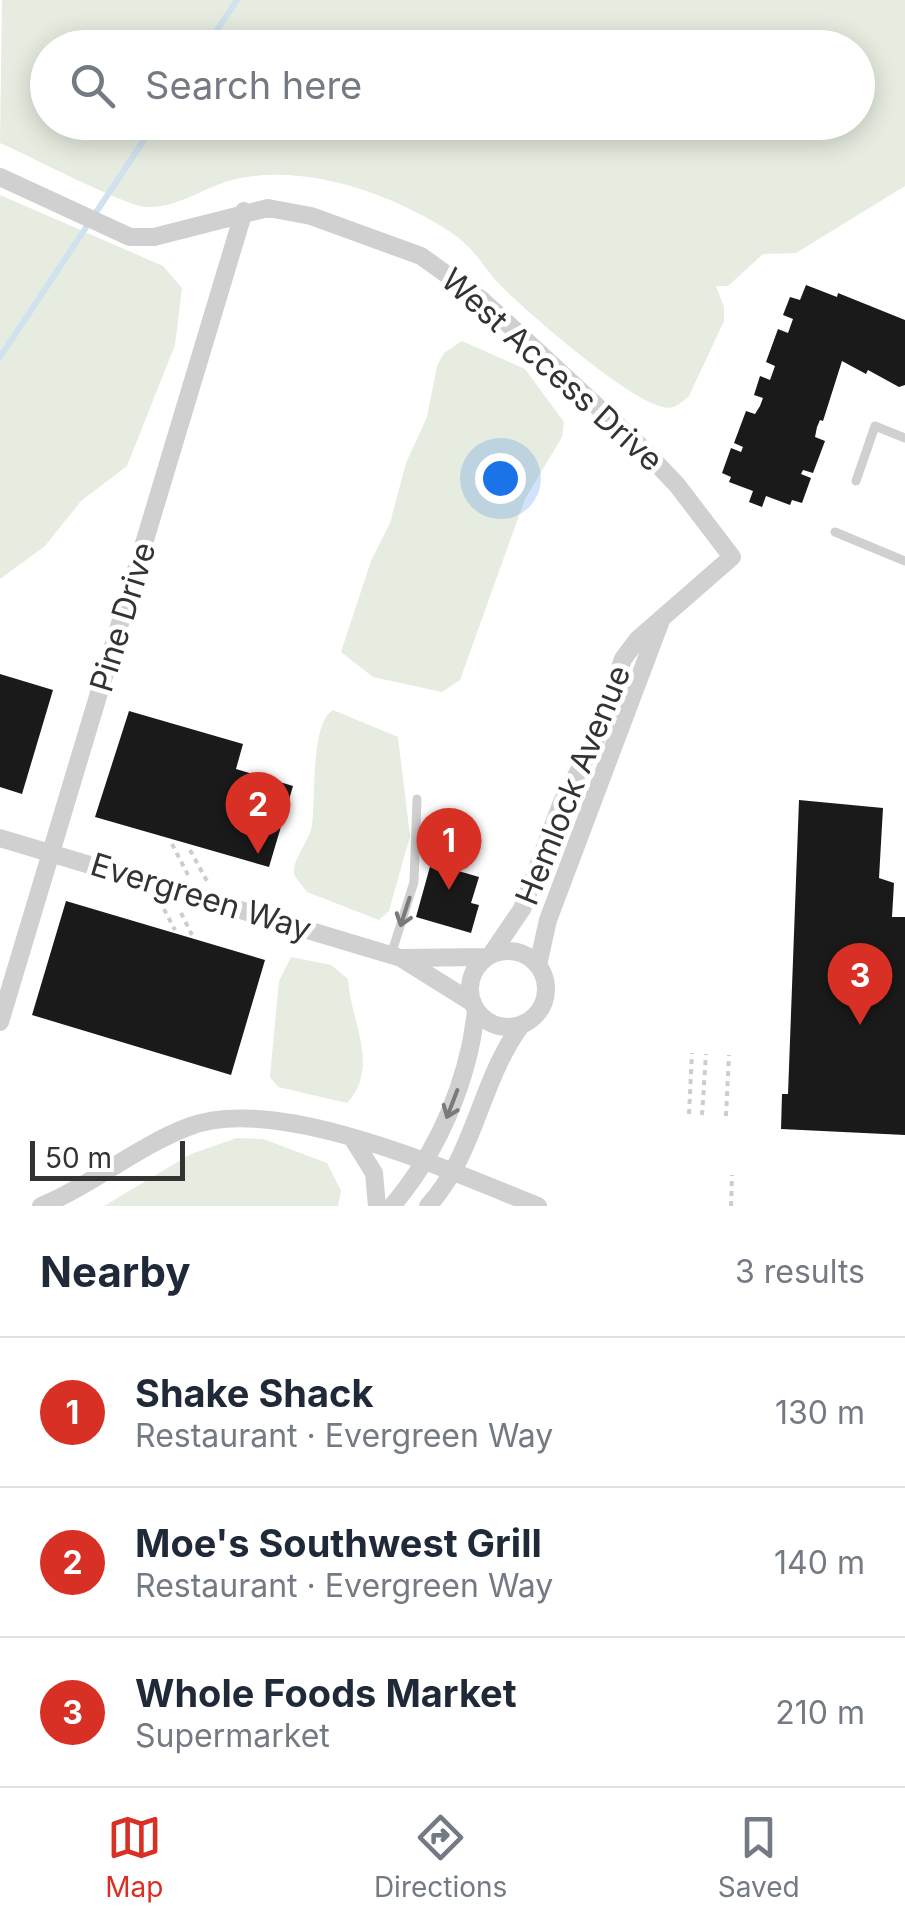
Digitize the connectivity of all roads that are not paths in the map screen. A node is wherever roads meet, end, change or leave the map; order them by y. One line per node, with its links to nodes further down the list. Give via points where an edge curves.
1 (0, 177): 2 (street, West Access Drive, via 110,232 154,237)
2 (244, 211): 6 (street, West Access Drive, via 304,214 404,248 440,268 650,455); 11 (street, Pine Drive)
3 (905, 438): 4 (lane, via 875,426)
4 (856, 480)
5 (835, 532): 7 (lane)
6 (732, 556): 8 (street, Hemlock Avenue)
7 (905, 561)
8 (660, 624): 12 (street, Hemlock Avenue, via 623,658 522,910); 14 (street, Hemlock Avenue, via 548,920)
9 (416, 799): 13 (lane, one-way to 13, via 414,882)
10 (0, 838): 11 (street, Evergreen Way)
11 (50, 852): 13 (street, Evergreen Way); 16 (street, Pine Drive)
12 (489, 955): 13 (street, Evergreen Way); 14 (street, via 514,951); 15 (street, via 471,981)
13 (396, 957): 15 (street, Evergreen Way)
14 (538, 965): 17 (street, via 545,998)
15 (475, 1006): 17 (street, via 500,1026); 19 (street, one-way to 19, via 458,1088)
16 (0, 1022)
17 (522, 1024): 20 (street, via 495,1066)
18 (354, 1140): 19 (street); 21 (street, via 242,1116 189,1126); 22 (street, via 374,1173)
19 (424, 1163): 20 (street); 23 (street)
20 (452, 1173): 24 (street); 25 (street)
21 (41, 1206)
22 (377, 1206)
23 (392, 1206)
24 (428, 1206)
25 (538, 1206)

